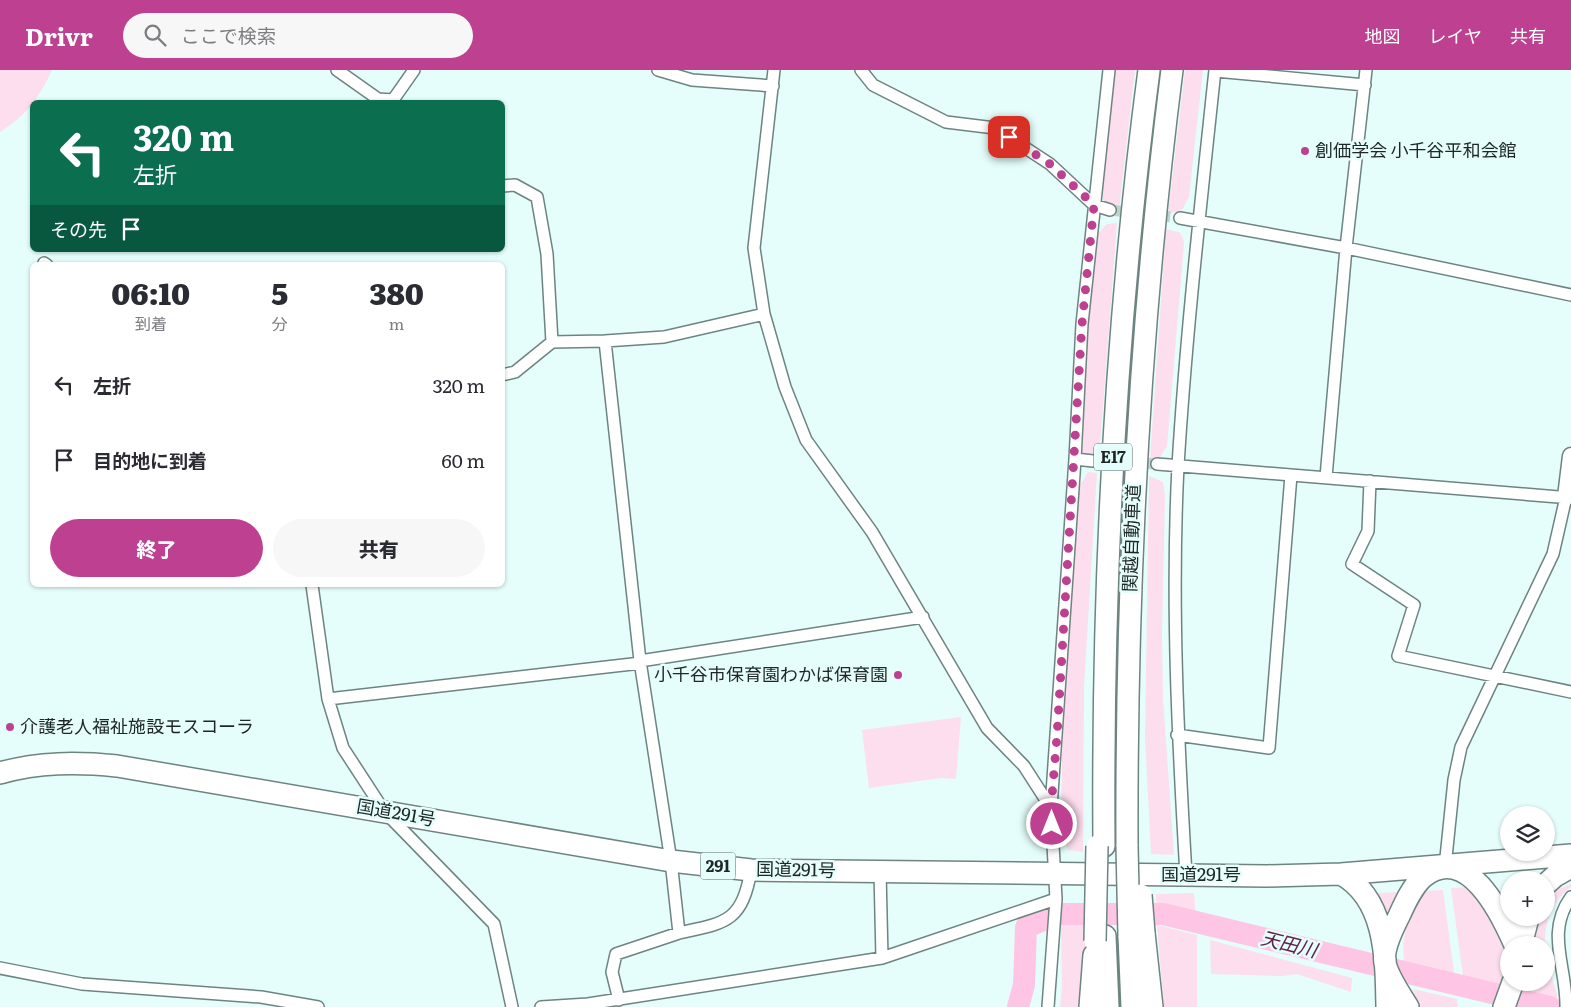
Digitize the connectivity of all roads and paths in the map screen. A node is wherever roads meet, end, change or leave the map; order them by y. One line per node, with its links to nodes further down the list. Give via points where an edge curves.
1 (337, 70): 13 (street, via 378,99)
2 (414, 70): 14 (street)
3 (658, 70): 12 (street, via 692,80)
4 (774, 70): 12 (street)
5 (861, 70): 16 (street, via 873,85 946,122 995,128 1050,164)
6 (1109, 70): 16 (street)
7 (1150, 70): 60 (highway, 関越自動車道 / E17, via 1125,292 1108,533)
8 (1172, 70): 58 (highway, 関越自動車道 / E17, bridge, via 1147,294 1128,640)
9 (1215, 70): 11 (street); 19 (street)
10 (1366, 70): 11 (street)
11 (1364, 85): 20 (street)
12 (773, 86): 22 (street, via 754,248)
13 (386, 100)
14 (395, 100)
15 (505, 186): 23 (street, via 515,186 537,197 547,254)
16 (1094, 205): 17 (street); 27 (street, via 1082,324)
17 (1110, 210)
18 (1180, 218): 19 (street)
19 (1199, 221): 20 (street); 30 (street)
20 (1346, 248): 21 (street); 32 (street)
21 (1571, 295)
22 (764, 314): 24 (street, via 664,338); 36 (street, via 785,387 806,440 872,532)
23 (552, 342): 24 (street); 25 (street, via 515,372)
24 (605, 342): 37 (street)
25 (505, 374)
26 (1571, 456): 34 (street)
27 (1075, 459): 28 (street); 43 (street)
28 (1093, 461)
29 (1157, 464): 30 (street)
30 (1178, 465): 31 (street); 41 (street, via 1175,562)
31 (1291, 475): 32 (street); 41 (street, via 1268,748)
32 (1326, 478): 33 (street)
33 (1370, 481): 34 (street); 38 (street, via 1368,531 1352,564 1414,605 1398,656)
34 (1568, 497): 38 (street, via 1553,554)
35 (312, 587): 40 (street)
36 (923, 617): 37 (street); 43 (street, via 988,728 1024,766)
37 (640, 662): 40 (street); 46 (street)
38 (1494, 677): 39 (street); 47 (street, via 1461,747 1454,780)
39 (1571, 692)
40 (328, 699): 44 (street, via 343,748)
41 (1178, 735): 53 (street)
42 (0, 773): 44 (highway, 国道291号 / 291, via 48,764 107,765)
43 (1051, 808): 51 (street)
44 (384, 811): 46 (highway, 国道291号 / 291); 69 (street, via 494,924)
45 (1571, 855): 47 (highway, 国道291号 / 291)
46 (672, 861): 49 (highway, 国道291号 / 291); 57 (street)
47 (1445, 867): 52 (highway, 国道291号 / 291); 59 (highway, via 1467,874 1482,887); 62 (highway, via 1423,877 1410,894 1392,929)
48 (1571, 867): 54 (highway)
49 (751, 870): 50 (highway, 国道291号 / 291); 57 (street, via 748,890 737,912 718,925)
50 (880, 872): 51 (highway, 国道291号 / 291); 61 (street)
51 (1054, 874): 53 (highway, 国道291号 / 291); 56 (street)
52 (1341, 874): 53 (highway, 国道291号 / 291); 62 (highway, via 1359,886 1371,906)
53 (1186, 875)
54 (1555, 876)
55 (1571, 897): 80 (street, via 1563,908 1557,930)
56 (1056, 899): 61 (street); 71 (street)
57 (679, 933): 66 (street, via 616,954 612,972)
58 (1137, 934): 74 (highway, 関越自動車道); 75 (highway)
59 (1510, 936)
60 (1100, 938): 72 (highway); 73 (highway, 関越自動車道)
61 (882, 958): 66 (street)
62 (1385, 962): 76 (highway); 77 (highway)
63 (0, 968): 68 (street, via 82,984 262,997)
64 (1510, 991): 78 (highway)
65 (1521, 991): 79 (highway)
66 (619, 1000): 67 (street)
67 (588, 1006): 70 (street)
68 (318, 1007)
69 (512, 1007)
70 (541, 1007)
71 (1048, 1007)
72 (1090, 1007)
73 (1108, 1007)
74 (1132, 1007)
75 (1152, 1007)
76 (1387, 1007)
77 (1408, 1007)
78 (1504, 1007)
79 (1522, 1007)
80 (1566, 1007)

